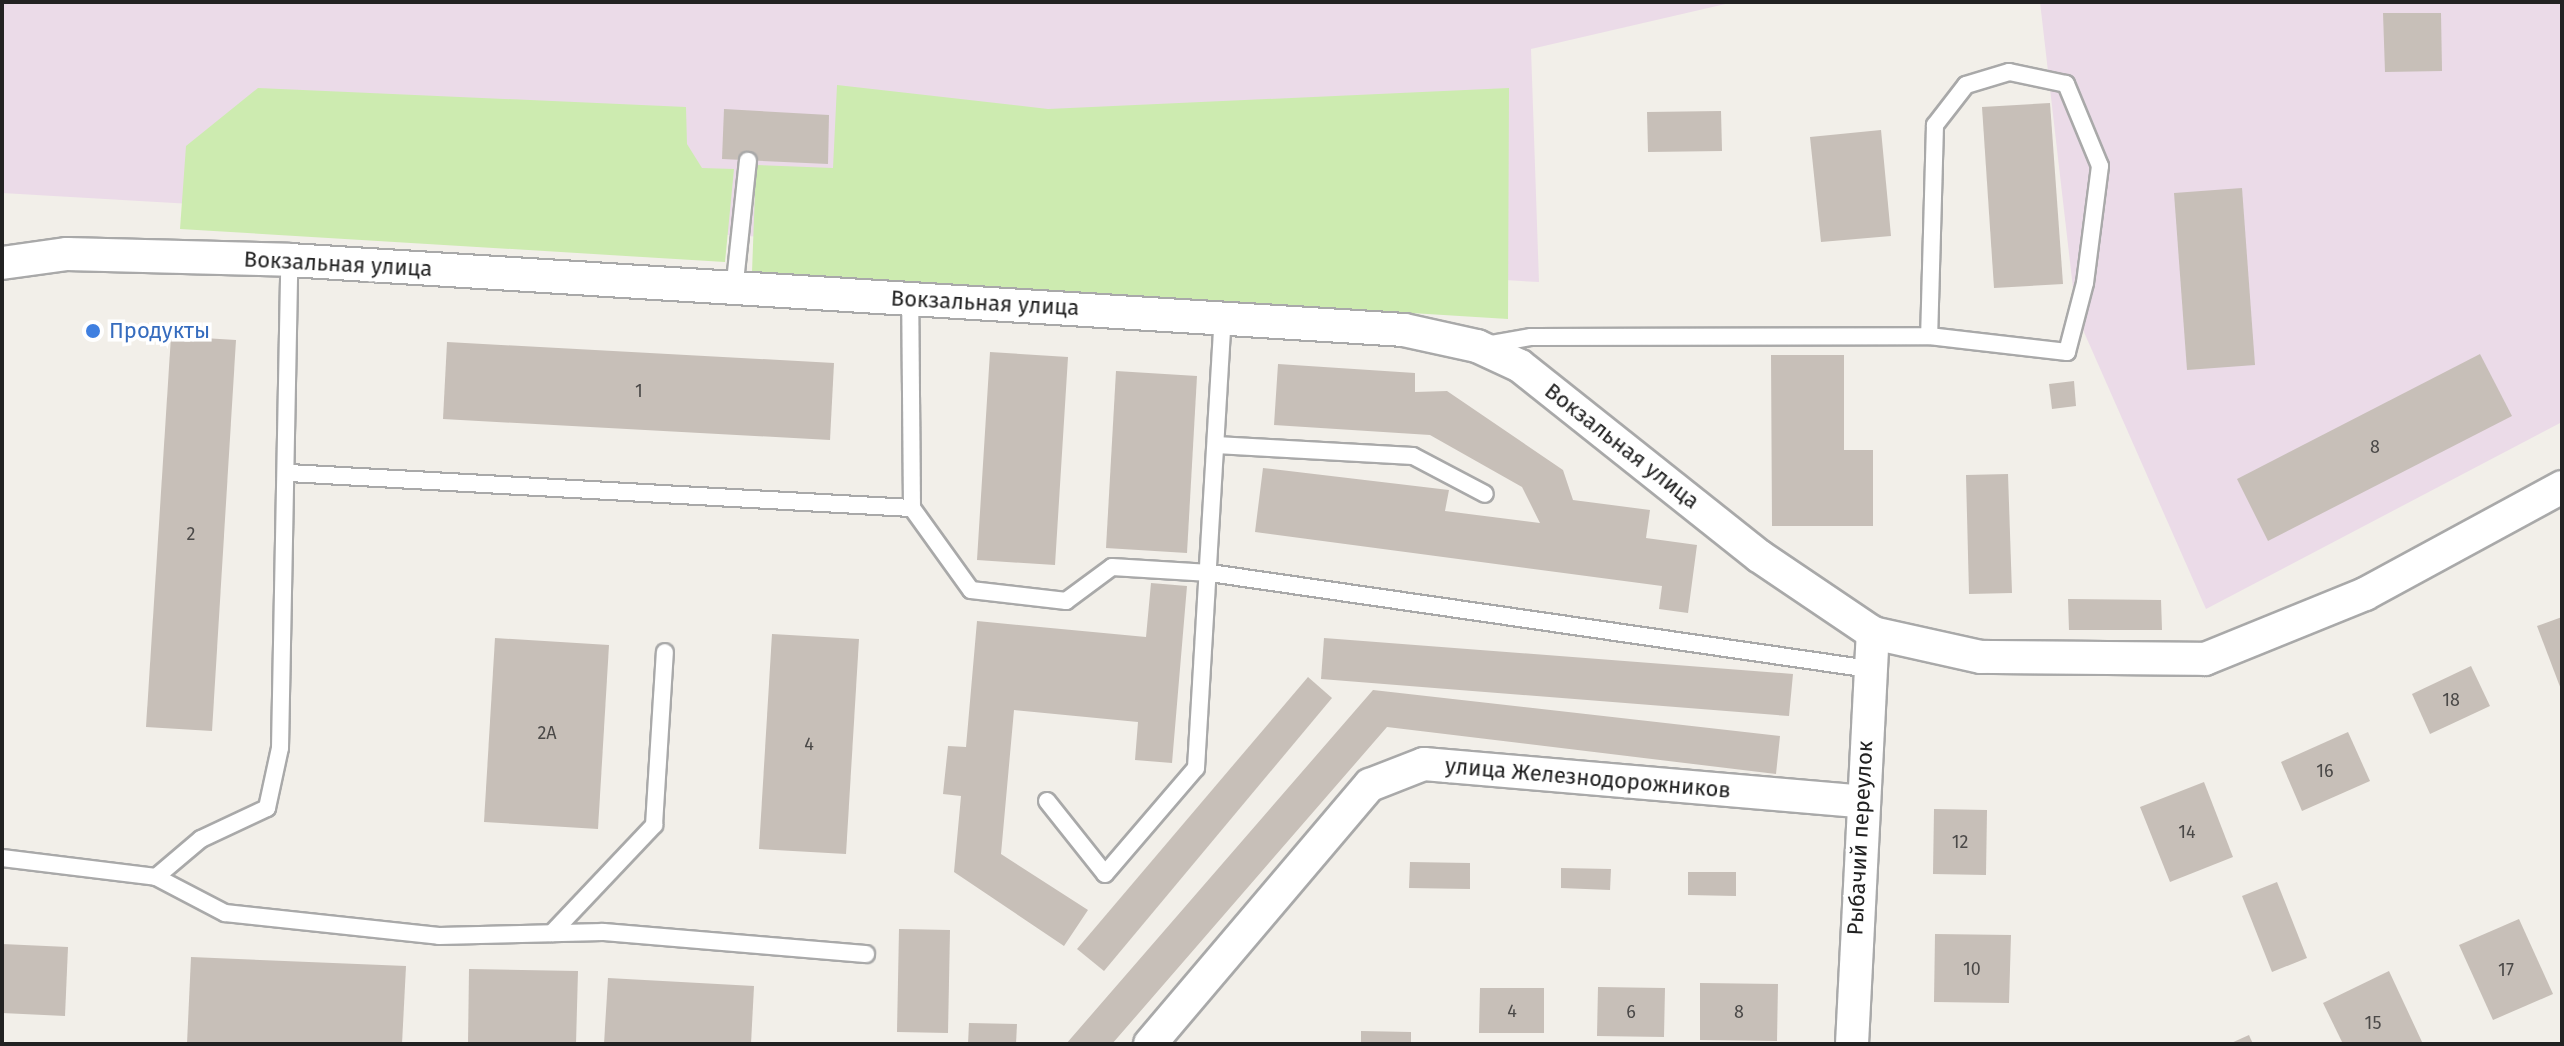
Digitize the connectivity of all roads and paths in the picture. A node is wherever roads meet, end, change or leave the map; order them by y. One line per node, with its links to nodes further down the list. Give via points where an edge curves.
1 (748, 161): 4 (lane)
2 (289, 260): 3 (street, Вокзальная улица, via 67,254); 4 (street, Вокзальная улица); 10 (lane)
3 (2, 263)
4 (734, 291): 5 (street, Вокзальная улица)
5 (910, 298): 6 (street, Вокзальная улица); 13 (lane)
6 (1223, 318): 8 (street, Вокзальная улица, via 1404,330); 9 (lane)
7 (1929, 336): 7 (lane, via 2067,352 2085,283 2100,166 2066,84 2009,72 1966,85 1935,125); 8 (lane, via 1531,337)
8 (1477, 346): 15 (street, Вокзальная улица, via 1520,366 1759,556)
9 (1216, 445): 12 (lane, via 1413,456); 14 (lane)
10 (289, 473): 13 (lane); 21 (lane, via 280,748 267,808 201,839)
11 (2562, 487): 15 (street, via 2365,594 2205,659 1981,657)
12 (1485, 494)
13 (912, 508): 14 (lane, via 971,590 1066,601 1112,567)
14 (1210, 573): 17 (lane); 18 (lane, via 1196,768 1105,874)
15 (1873, 633): 17 (street, Рыбачий переулок)
16 (665, 652): 22 (lane, via 654,825)
17 (1870, 669): 19 (street, Рыбачий переулок)
18 (1047, 801)
19 (1860, 801): 24 (street, улица Железнодорожников, via 1424,764 1370,785); 25 (street, Рыбачий переулок)
20 (2, 858): 21 (lane)
21 (156, 877): 22 (lane, via 225,913 439,936)
22 (552, 933): 23 (lane)
23 (866, 954)
24 (1150, 1044)
25 (1852, 1044)

